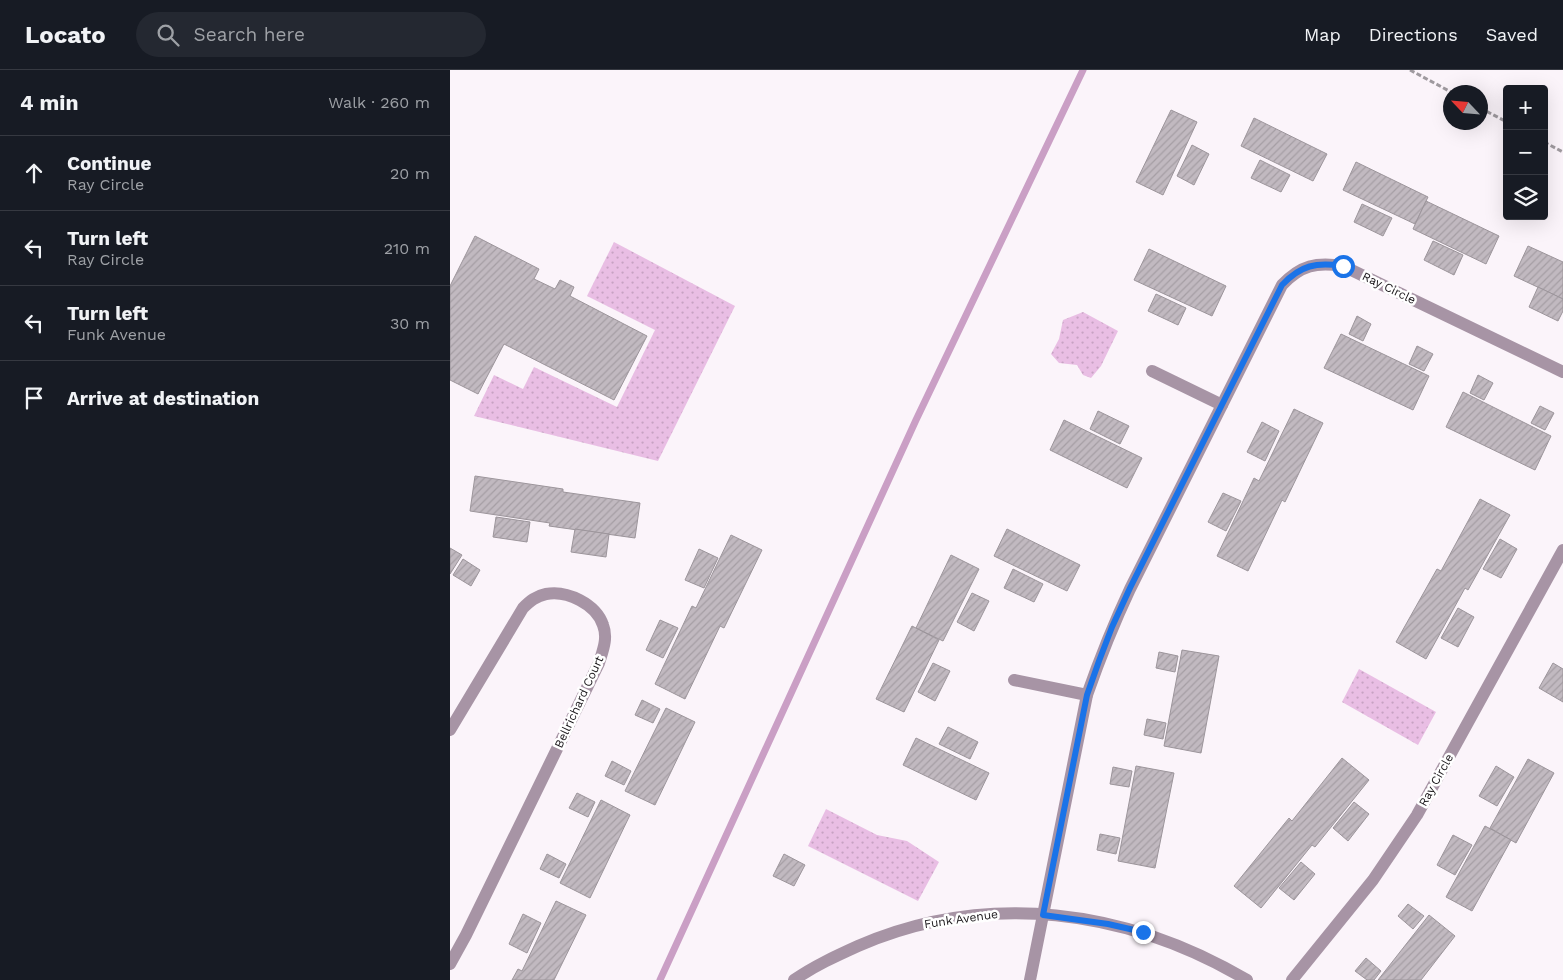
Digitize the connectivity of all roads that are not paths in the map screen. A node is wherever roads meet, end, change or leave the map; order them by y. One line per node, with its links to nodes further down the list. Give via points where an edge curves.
1 (1152, 371): 3 (street)
2 (1563, 372): 3 (street, Ray Circle, via 1350,269 1322,264 1299,270 1282,285)
3 (1222, 405): 7 (street, Ray Circle, via 1112,627)
4 (1563, 550): 5 (street, Ray Circle)
5 (1559, 565): 14 (street, Ray Circle, via 1417,815 1373,880)
6 (1014, 680): 7 (street)
7 (1087, 695): 9 (street, Ray Circle)
8 (450, 730): 10 (street, Bellrichard Court, via 529,602 544,594 561,594 591,607 603,624 605,636 599,662)
9 (1043, 915): 11 (street, Funk Avenue, via 967,916 915,926 838,955); 12 (street, Ray Circle); 13 (street, Funk Avenue, via 1143,932 1180,946)
10 (450, 964)
11 (794, 980)
12 (1030, 980)
13 (1247, 980)
14 (1292, 980)

